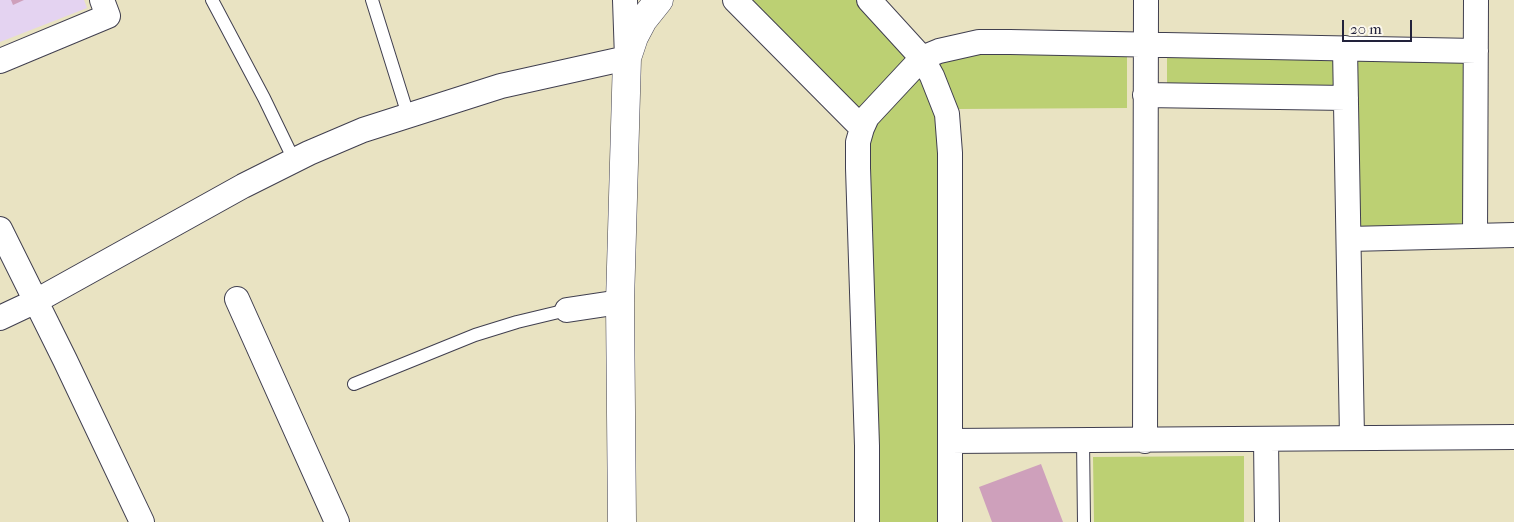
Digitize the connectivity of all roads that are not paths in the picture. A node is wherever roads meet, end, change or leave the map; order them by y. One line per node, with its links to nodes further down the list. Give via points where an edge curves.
1 (102, 0): 15 (street, via 108,16)
2 (212, 0): 20 (lane)
3 (372, 0): 18 (lane)
4 (625, 0): 13 (street)
5 (659, 0): 13 (street, via 643,20)
6 (736, 0): 19 (street)
7 (868, 0): 14 (street)
8 (1146, 0): 10 (street)
9 (1476, 0): 12 (street)
10 (1146, 45): 11 (street); 14 (street, via 979,42 939,50); 16 (street)
11 (1344, 48): 12 (street); 17 (street)
12 (1476, 51): 23 (street)
13 (627, 58): 18 (street, via 501,86); 27 (street)
14 (922, 58): 19 (street, via 867,117); 35 (street, via 941,96 949,131)
15 (0, 61)
16 (1145, 96): 17 (street); 36 (street)
17 (1346, 98): 24 (street)
18 (408, 115): 20 (street, via 363,130)
19 (862, 128): 40 (street, via 858,142 858,168)
20 (294, 160): 26 (street)
21 (0, 228): 26 (street)
22 (1514, 235): 23 (street)
23 (1475, 236): 24 (street)
24 (1349, 239): 32 (street)
25 (237, 299): 38 (street)
26 (36, 301): 29 (street); 37 (street)
27 (620, 302): 28 (street); 39 (street)
28 (567, 310): 30 (lane, via 475,336)
29 (0, 318)
30 (354, 384)
31 (1514, 437): 32 (street)
32 (1352, 438): 33 (street)
33 (1266, 439): 36 (street); 43 (street)
34 (1083, 440): 35 (street); 36 (street); 42 (lane)
35 (950, 441): 41 (street)
36 (1145, 441)
37 (142, 522)
38 (337, 522)
39 (622, 522)
40 (867, 522)
41 (950, 522)
42 (1084, 522)
43 (1267, 522)

